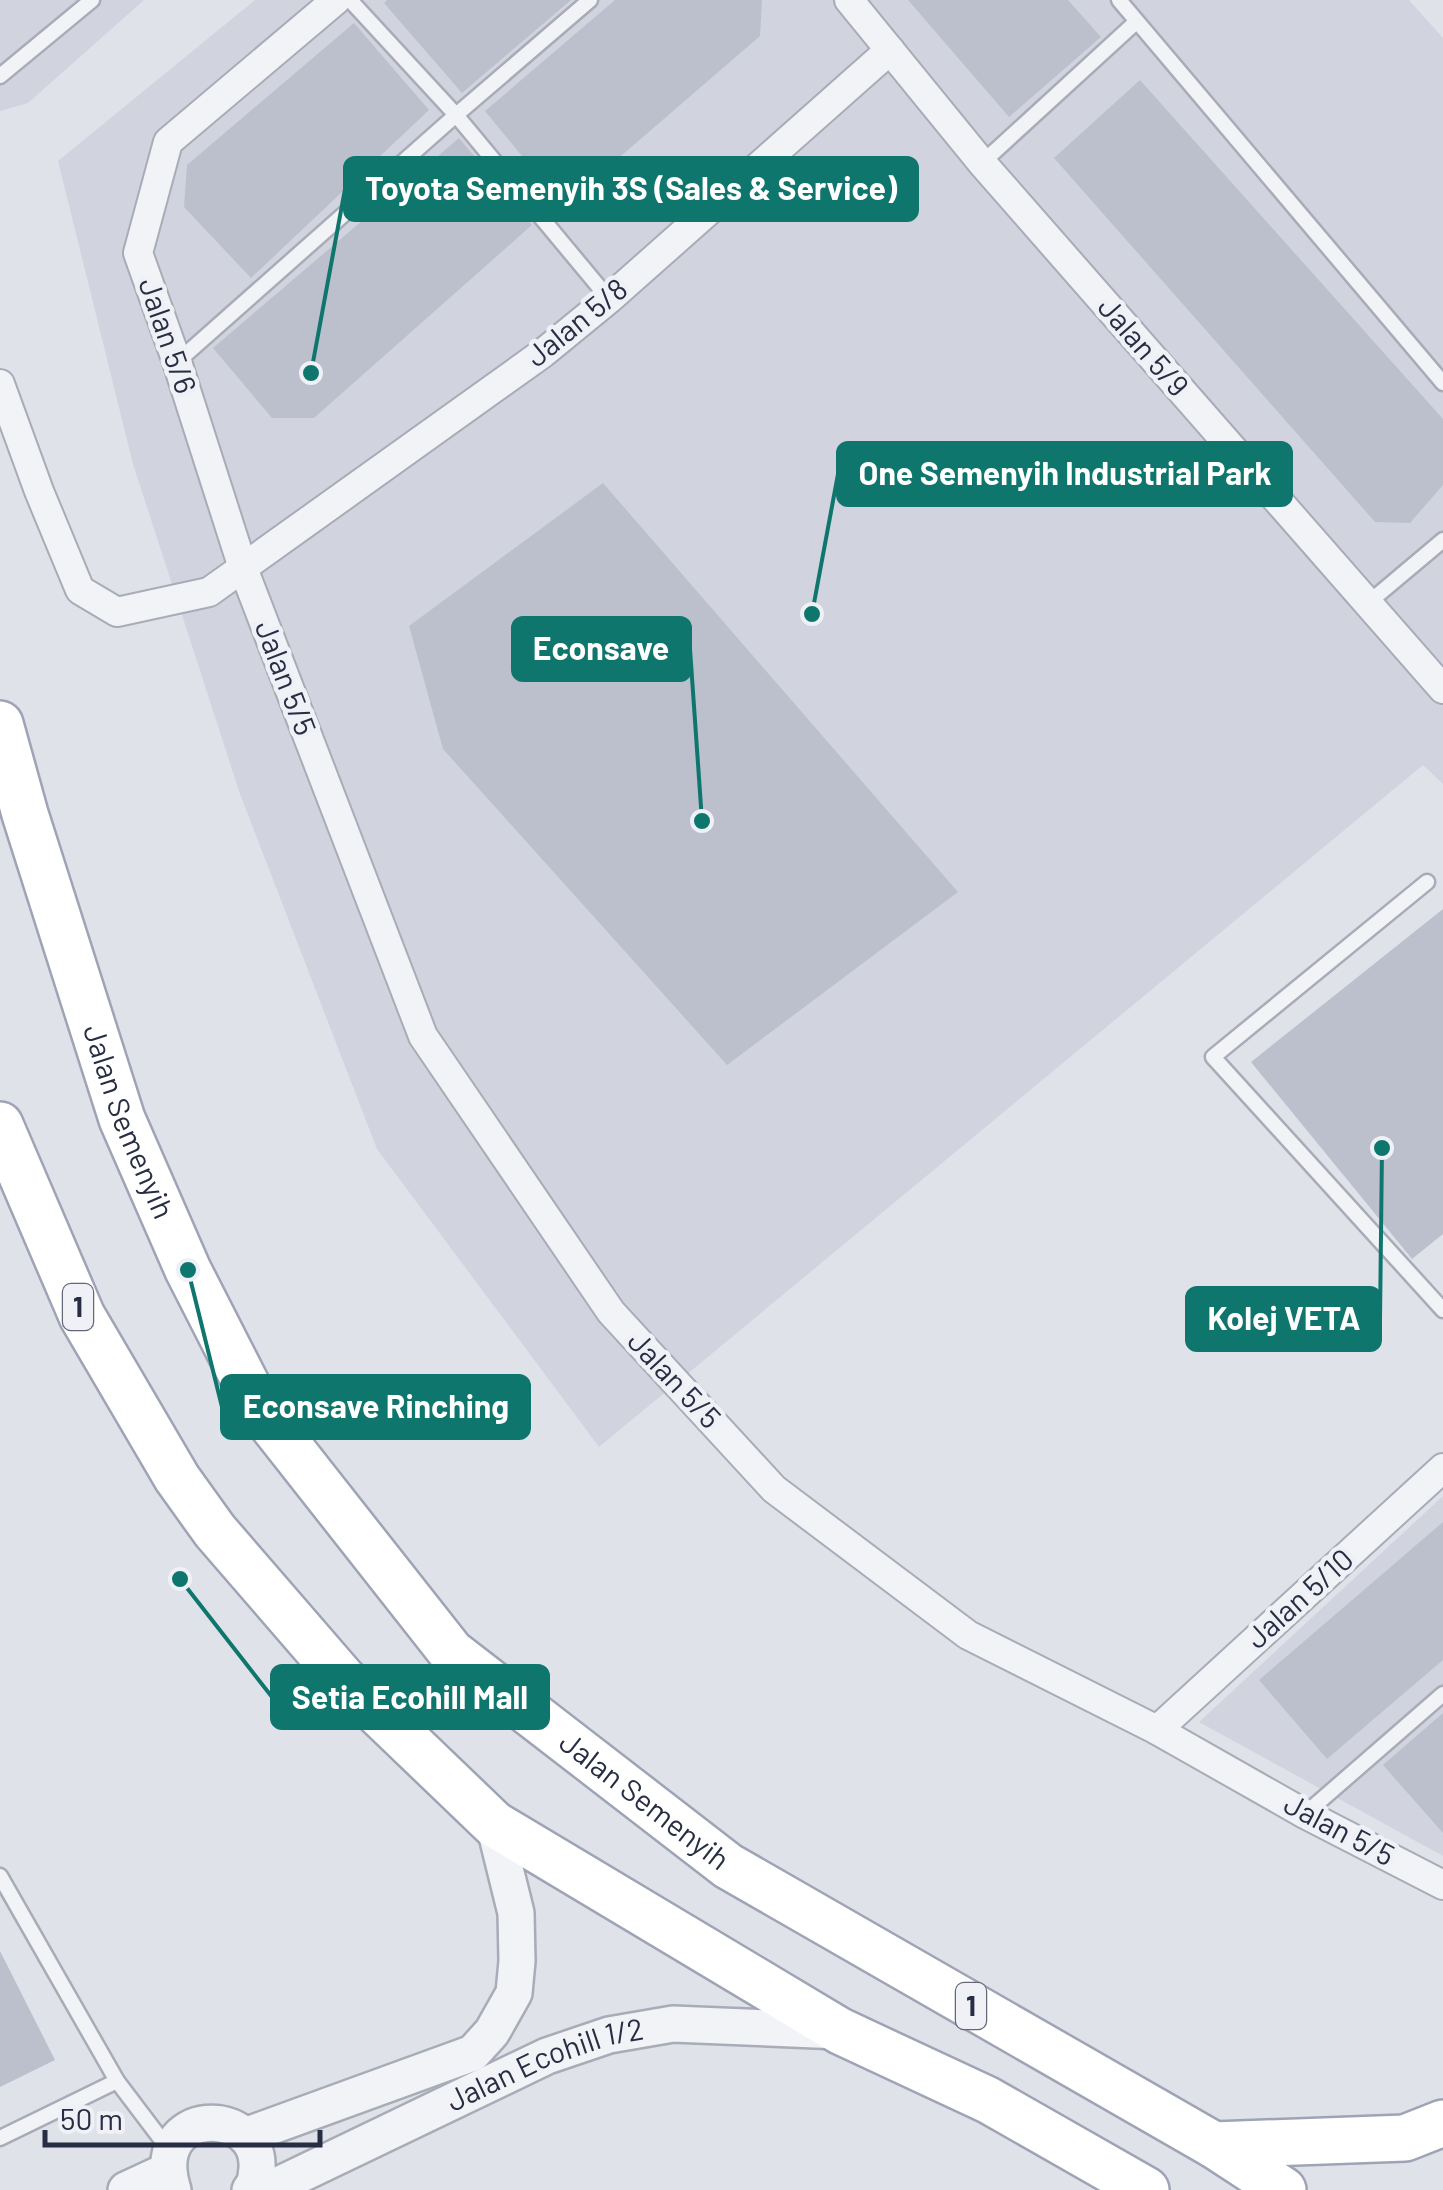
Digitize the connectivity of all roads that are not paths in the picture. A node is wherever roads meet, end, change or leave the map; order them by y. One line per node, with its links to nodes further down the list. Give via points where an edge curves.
1 (92, 0): 9 (lane)
2 (336, 0): 13 (street, Jalan 5/6, via 168,142 138,253)
3 (350, 0): 10 (lane)
4 (590, 0): 10 (lane)
5 (850, 0): 8 (street, Jalan 5/9)
6 (1119, 0): 7 (lane)
7 (1136, 22): 11 (lane); 15 (lane)
8 (890, 50): 11 (street, Jalan 5/9); 12 (street, Jalan 5/8)
9 (0, 76)
10 (456, 115): 12 (lane); 13 (lane)
11 (982, 163): 18 (street, Jalan 5/9)
12 (609, 299): 17 (street, Jalan 5/8)
13 (178, 362): 17 (street, Jalan 5/6)
14 (0, 384): 17 (street, Jalan 5/8, via 80,590 118,612 208,592)
15 (1443, 384)
16 (1443, 540): 18 (lane)
17 (243, 568): 27 (street, Jalan 5/5, via 423,1036 611,1312 774,1489 968,1635)
18 (1367, 604): 19 (street, Jalan 5/9)
19 (1443, 689)
20 (0, 724): 21 (main road, Jalan Semenyih / 1)
21 (12, 806): 37 (main road, Jalan Semenyih / 1, via 122,1119 196,1288 258,1407 452,1652 728,1866)
22 (1428, 882): 24 (lane, via 1214,1057)
23 (0, 1125): 29 (main road, 1, via 82,1316 215,1531 342,1679)
24 (1443, 1309)
25 (1443, 1468): 27 (street, Jalan 5/10)
26 (1443, 1694): 28 (lane)
27 (1156, 1730): 28 (street, Jalan 5/5)
28 (1305, 1814): 31 (street, Jalan 5/5)
29 (494, 1824): 32 (main road); 35 (street, Jalan Ecohill 1/2, via 516,1913 518,1961 514,1993 492,2032 474,2052)
30 (0, 1876): 33 (lane)
31 (1443, 1885)
32 (840, 2031): 41 (street, Jalan Ecohill 1/2, via 674,2024 608,2035 548,2056); 42 (main road, via 988,2100)
33 (118, 2081): 36 (lane); 38 (lane)
34 (1443, 2122): 37 (main road, via 1406,2138)
35 (245, 2136): 38 (street, via 224,2123 198,2124 181,2134); 40 (street, via 258,2158)
36 (0, 2138)
37 (1214, 2145): 43 (main road, Jalan Semenyih / 1)
38 (170, 2171): 39 (street)
39 (126, 2190)
40 (250, 2190)
41 (268, 2190)
42 (1146, 2190)
43 (1283, 2190)

